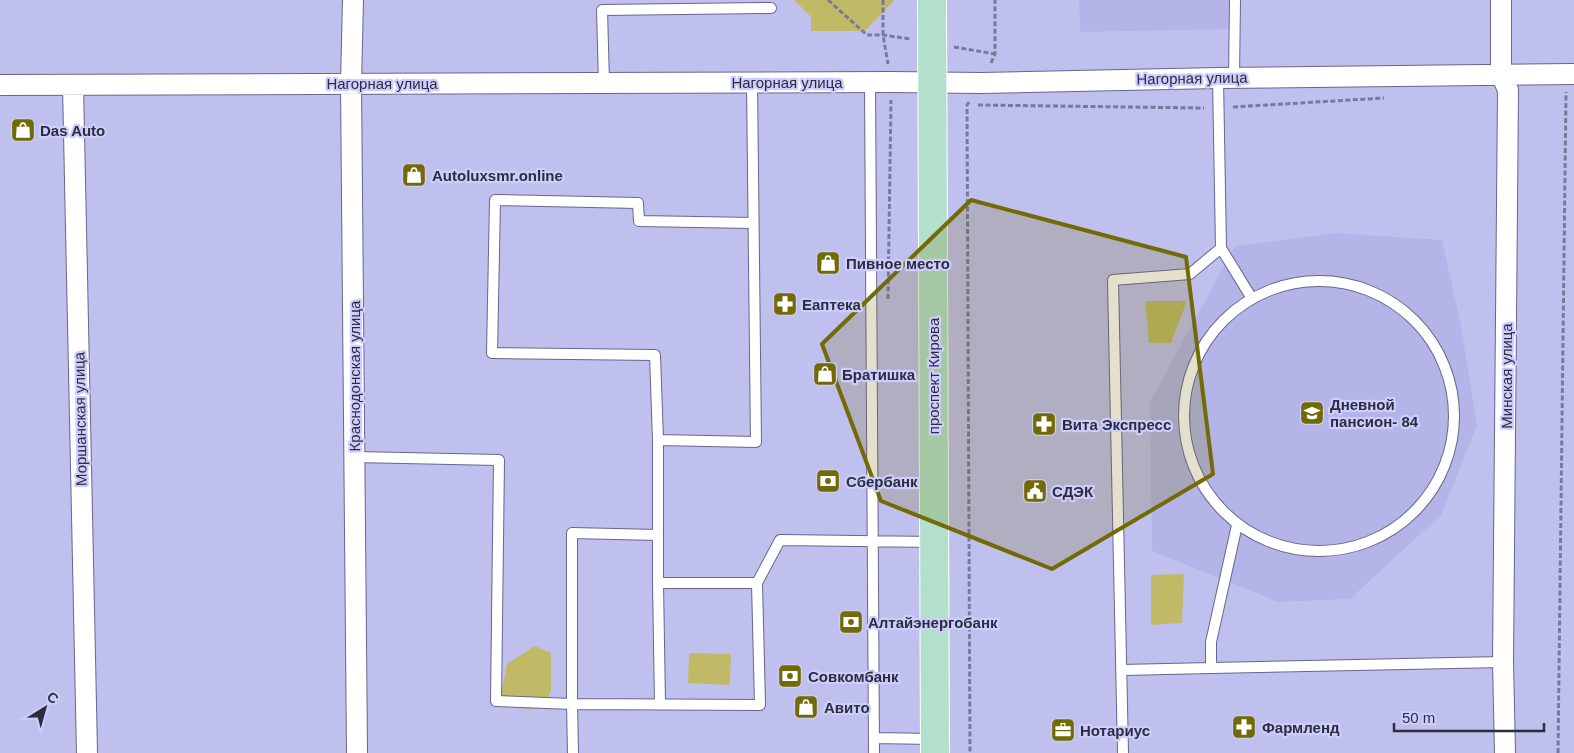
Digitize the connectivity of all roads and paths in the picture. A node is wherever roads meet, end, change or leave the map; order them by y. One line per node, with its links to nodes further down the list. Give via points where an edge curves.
1 (352, 0): 18 (street, Краснодонская улица)
2 (704, 0): 9 (lane)
3 (762, 0): 9 (lane, via 770,8)
4 (828, 0): 10 (path, via 867,36)
5 (932, 0): 16 (main road, проспект Кирова)
6 (995, 0): 17 (path, via 995,54)
7 (1235, 0): 12 (lane)
8 (1502, 0): 11 (street, Минская улица)
9 (713, 9): 19 (lane, via 602,10)
10 (883, 35)
11 (1501, 74): 12 (street, Нагорная улица); 13 (street, Нагорная улица); 36 (street, Минская улица, via 1508,90)
12 (1226, 78): 17 (street, Нагорная улица); 24 (lane)
13 (1570, 81): 50 (path)
14 (752, 82): 15 (street, Нагорная улица); 19 (street, Нагорная улица); 25 (lane)
15 (870, 82): 16 (street, Нагорная улица); 32 (lane)
16 (932, 82): 17 (street, Нагорная улица); 33 (main road, проспект Кирова)
17 (981, 82): 23 (path)
18 (351, 83): 19 (street, Нагорная улица); 21 (street, Нагорная улица); 29 (street, Краснодонская улица)
19 (604, 83)
20 (0, 85): 21 (street, Нагорная улица)
21 (73, 85): 43 (street, Моршанская улица)
22 (1389, 98): 24 (path)
23 (967, 105): 24 (path); 47 (path)
24 (1220, 108): 26 (lane)
25 (753, 223): 28 (lane, via 756,442); 28 (lane, via 639,221 638,203 495,200 492,353 654,355)
26 (1221, 248): 27 (lane); 38 (lane, via 1190,274 1113,280)
27 (1251, 298): 30 (lane, via 1219,323 1195,359 1183,399 1186,448 1208,496); 30 (lane, via 1285,284 1326,280 1378,293 1427,333 1450,378 1456,420 1447,465 1417,512 1375,541 1346,551 1289,550)
28 (658, 440): 31 (lane)
29 (354, 457): 39 (lane, via 499,460 496,701); 44 (street, Краснодонская улица)
30 (1236, 525): 37 (lane, via 1211,642)
31 (658, 535): 34 (lane); 39 (lane, via 572,533)
32 (872, 541): 33 (lane); 35 (lane, via 780,540); 41 (lane)
33 (934, 542): 42 (main road, проспект Кирова)
34 (658, 583): 35 (lane); 40 (lane)
35 (757, 583): 40 (lane, via 760,705)
36 (1503, 662): 37 (lane); 49 (street, Минская улица)
37 (1211, 668): 38 (lane)
38 (1122, 670): 48 (lane)
39 (572, 704): 40 (lane); 45 (lane)
40 (660, 704)
41 (874, 738): 42 (lane); 46 (lane)
42 (935, 746)
43 (87, 753)
44 (357, 753)
45 (572, 753)
46 (874, 753)
47 (970, 753)
48 (1123, 753)
49 (1505, 753)
50 (1558, 753)

